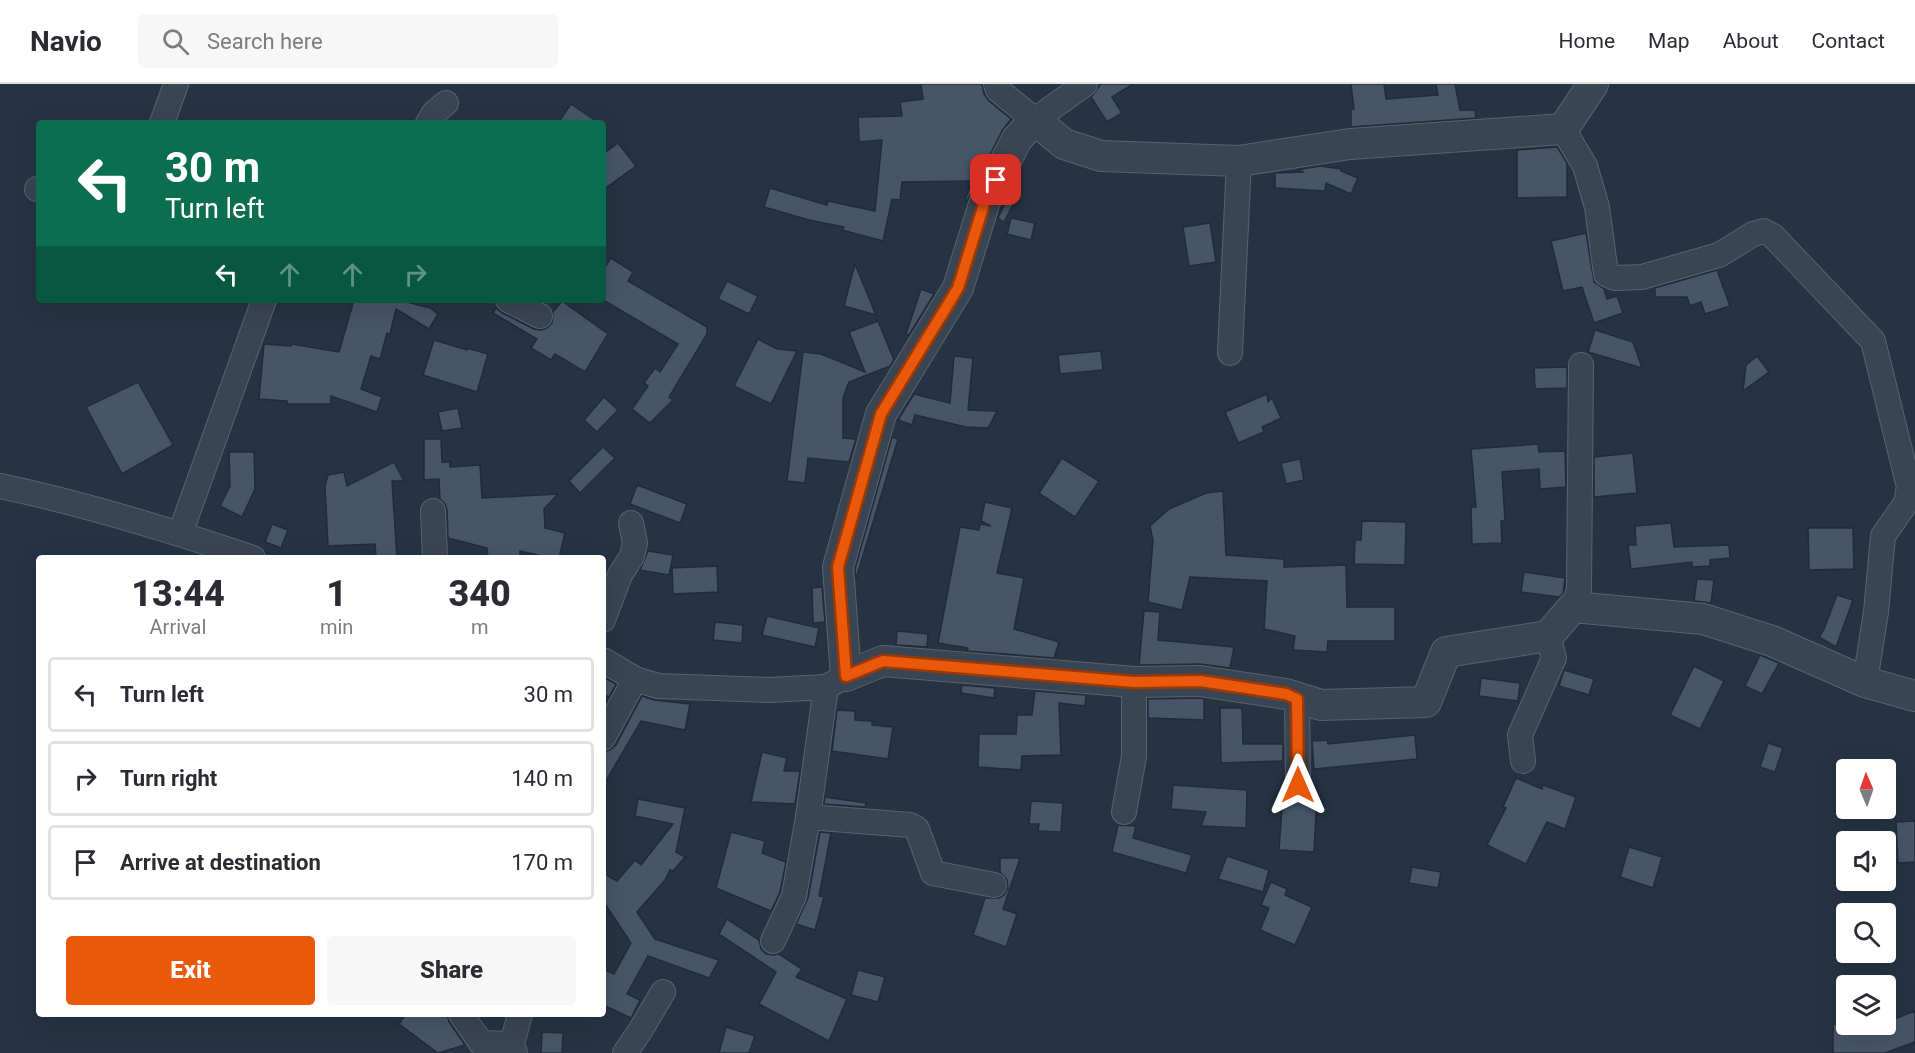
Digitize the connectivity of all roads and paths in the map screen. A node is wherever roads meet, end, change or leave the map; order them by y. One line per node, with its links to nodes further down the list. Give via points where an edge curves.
1 (176, 84): 6 (street)
2 (996, 84): 8 (street)
3 (1084, 84): 8 (street)
4 (1593, 84): 9 (street)
5 (446, 103): 7 (street)
6 (163, 120)
7 (430, 120)
8 (1035, 120): 10 (street, via 1064,144 1101,156); 27 (street, via 1017,139 985,201 958,288 881,414 838,567)
9 (1563, 129): 10 (street, via 1350,144); 29 (street, via 1585,166 1597,207 1606,274 1615,278 1642,277 1719,255 1764,231 1873,342 1909,487 1906,503 1882,536)
10 (1239, 161): 14 (street)
11 (263, 303): 19 (street)
12 (514, 303): 13 (street)
13 (540, 316)
14 (1230, 353)
15 (1581, 365): 22 (street, via 1579,591)
16 (0, 486): 19 (street)
17 (433, 511): 21 (street)
18 (632, 523): 23 (street, via 632,556)
19 (180, 534): 20 (street)
20 (244, 555)
21 (435, 555)
22 (1573, 607): 24 (street); 29 (street, via 1703,619 1772,641)
23 (606, 612)
24 (1548, 636): 31 (street, via 1446,652 1426,702 1322,705); 33 (street, via 1554,658 1520,735)
25 (606, 662): 26 (street)
26 (636, 679): 27 (street, via 658,686 769,690); 32 (street)
27 (836, 681): 28 (street, via 883,661); 36 (street)
28 (1134, 682): 31 (street, via 1200,681); 35 (street, via 1134,756)
29 (1865, 682): 30 (street)
30 (1915, 696)
31 (1297, 699): 34 (street)
32 (606, 733)
33 (1522, 761)
34 (1298, 785)
35 (1124, 812)
36 (808, 817): 37 (street, via 910,825 917,829 933,873); 38 (street, via 794,896)
37 (994, 885)
38 (773, 941)
39 (663, 992): 43 (street)
40 (463, 1017): 42 (street, via 481,1043)
41 (519, 1017): 42 (street)
42 (514, 1048)
43 (625, 1053)

